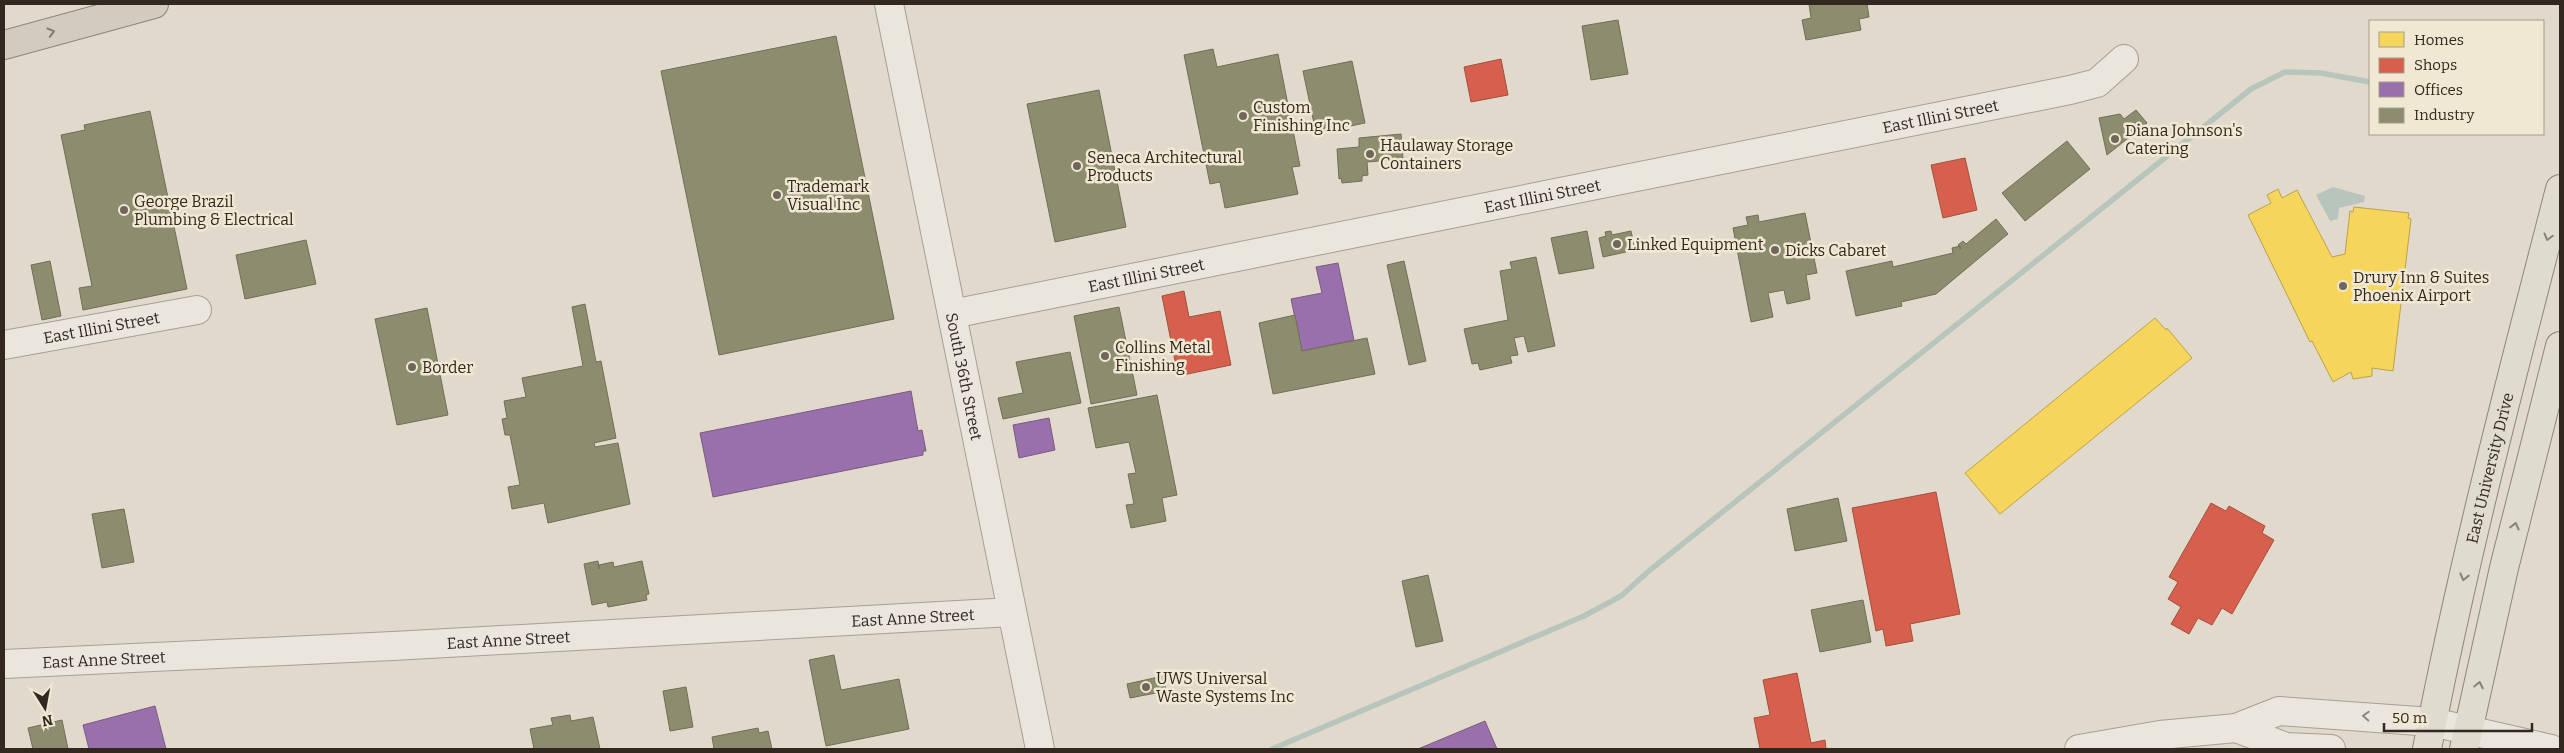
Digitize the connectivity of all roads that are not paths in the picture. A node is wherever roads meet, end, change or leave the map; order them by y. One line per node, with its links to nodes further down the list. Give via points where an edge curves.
1 (154, 4): 3 (highway, one-way to 1)
2 (889, 4): 7 (street, South 36th Street)
3 (4, 46)
4 (2124, 59): 7 (street, East Illini Street, via 2097,83 2070,90)
5 (2560, 190): 12 (main road, East University Drive, one-way to 12, via 2505,399)
6 (198, 310): 8 (street, East Illini Street)
7 (952, 314): 10 (street, South 36th Street)
8 (4, 345)
9 (2560, 346): 14 (main road, one-way to 9, via 2504,568)
10 (1012, 612): 11 (street, East Anne Street); 15 (street, South 36th Street)
11 (4, 664)
12 (2432, 722): 13 (street, one-way to 13, via 2279,711); 14 (street); 18 (main road, East University Drive)
13 (2236, 728): 16 (street, via 2160,735); 17 (street, via 2286,747)
14 (2467, 740): 19 (street)
15 (1040, 749)
16 (2079, 749)
17 (2331, 749)
18 (2427, 749)
19 (2551, 749)

